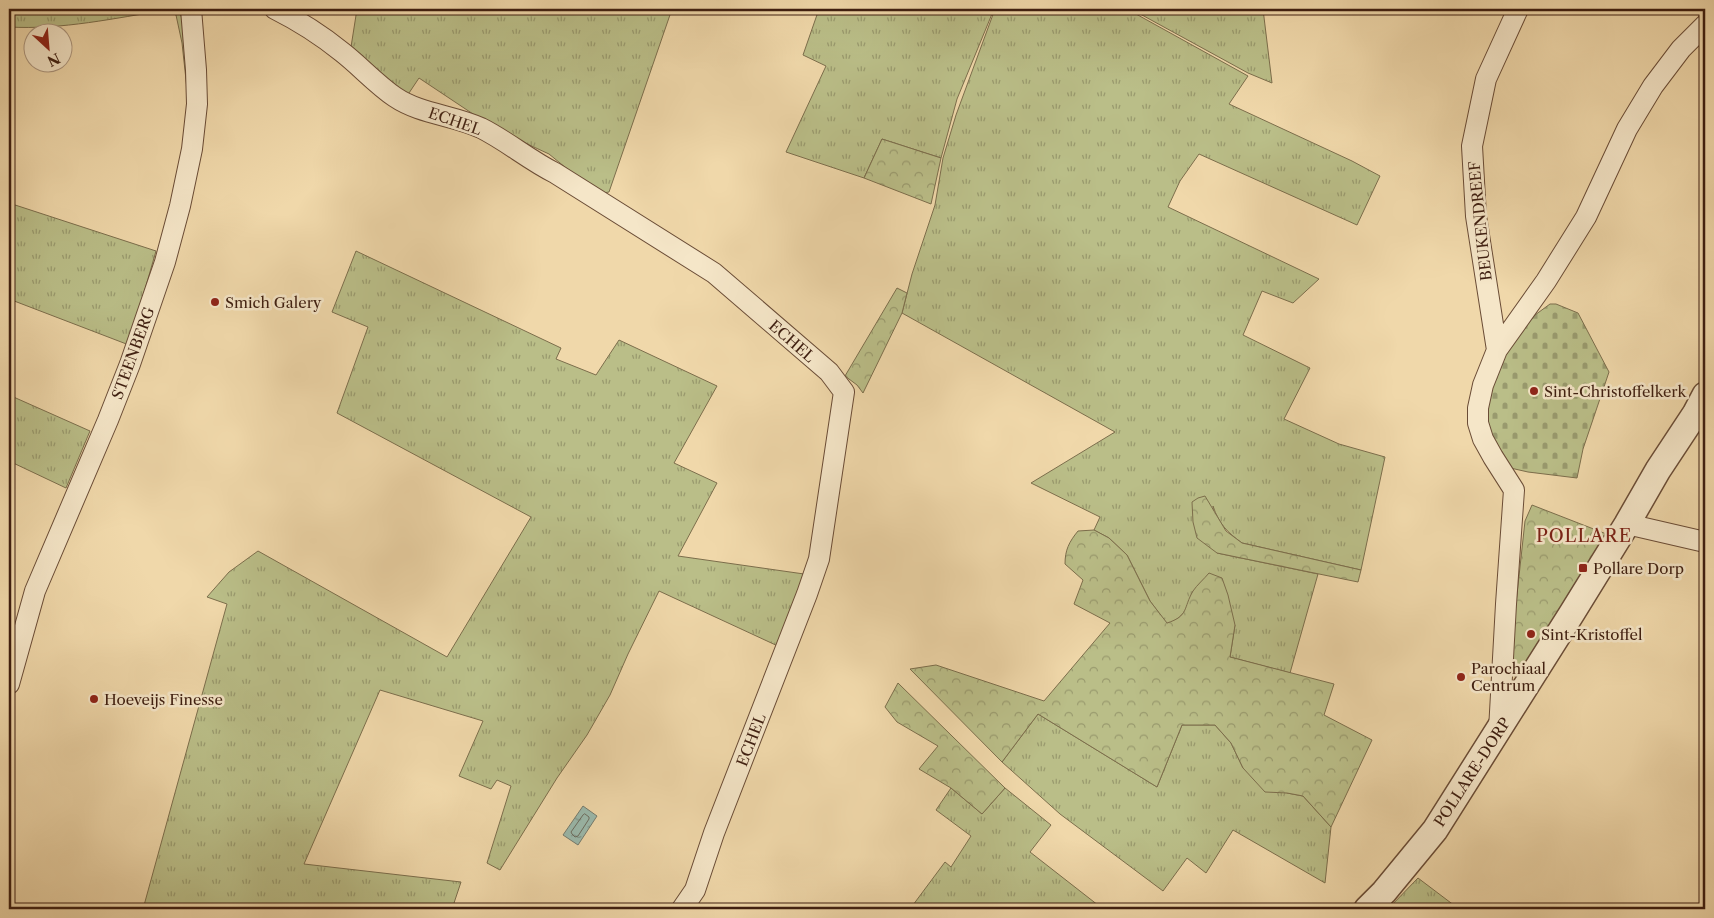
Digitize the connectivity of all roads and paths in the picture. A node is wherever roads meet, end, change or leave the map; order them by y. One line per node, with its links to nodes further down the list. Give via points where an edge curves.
1 (191, 9): 9 (street, STEENBERG, via 198,104 178,215 130,364 36,591)
2 (275, 9): 11 (street, ECHEL, via 304,24 395,97 423,110 480,128 714,273 829,372 844,392 819,559 695,890)
3 (1518, 9): 5 (street, BEUKENDREEF, via 1486,79 1472,146 1476,216)
4 (1705, 25): 5 (street, via 1680,49 1653,86 1627,129 1586,217)
5 (1498, 350): 10 (street, via 1483,385 1478,423 1493,457 1514,490)
6 (1705, 395): 7 (street, POLLARE-DORP)
7 (1627, 524): 8 (street); 10 (street, POLLARE-DORP)
8 (1705, 542)
9 (9, 684)
10 (1499, 730): 12 (street, POLLARE-DORP, via 1435,830)
11 (682, 909)
12 (1368, 909)

